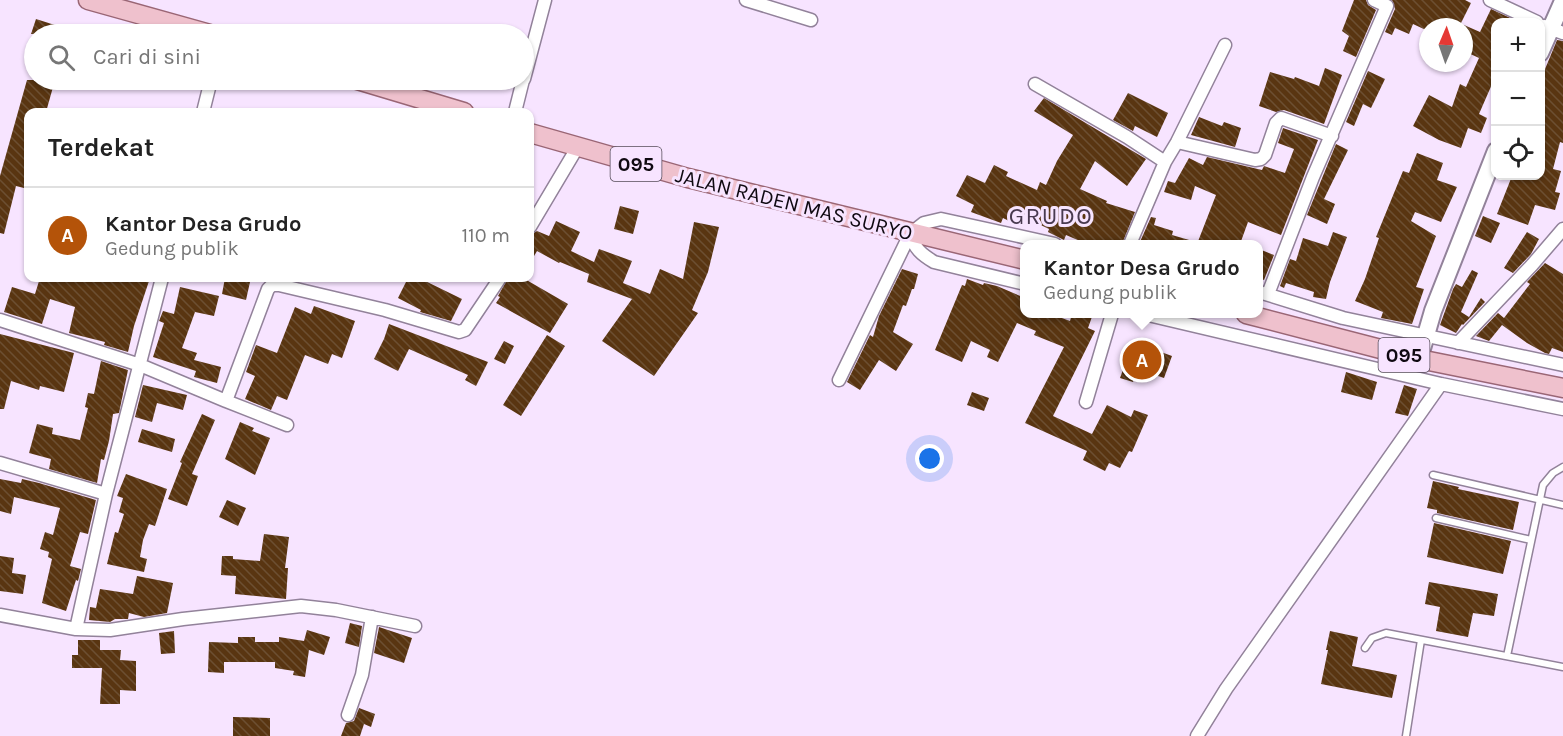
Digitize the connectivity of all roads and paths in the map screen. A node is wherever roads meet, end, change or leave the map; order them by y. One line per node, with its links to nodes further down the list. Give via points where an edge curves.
1 (88, 0): 8 (main road)
2 (545, 0): 10 (street)
3 (746, 0): 7 (street)
4 (1374, 0): 20 (street, via 1387,6)
5 (1490, 0): 9 (street)
6 (1563, 1): 9 (street)
7 (811, 20)
8 (174, 24)
9 (1548, 27)
10 (534, 40)
11 (1225, 45): 21 (street)
12 (1035, 84): 23 (street)
13 (208, 90): 16 (street)
14 (390, 90): 17 (main road)
15 (520, 90): 18 (street)
16 (203, 108)
17 (451, 108)
18 (516, 108)
19 (534, 134): 22 (main road, JALAN RADEN MAS SURYO / 095)
20 (1332, 136): 21 (street, via 1281,118 1265,155 1255,160); 34 (street)
21 (1177, 142): 23 (street)
22 (577, 148): 25 (street); 27 (main road, JALAN RADEN MAS SURYO / 095)
23 (1165, 162): 29 (street)
24 (1491, 164): 39 (street)
25 (534, 220)
26 (1563, 229): 40 (street)
27 (910, 234): 28 (street, via 924,223 941,219); 30 (main road, JALAN RADEN MAS SURYO / 095); 33 (street, via 915,248 934,262); 44 (street)
28 (1037, 240)
29 (1132, 240)
30 (1020, 259)
31 (161, 282): 42 (street)
32 (497, 282): 47 (street, via 465,330 459,332 385,310 272,285)
33 (1020, 283)
34 (1263, 293): 39 (street, via 1343,318)
35 (1111, 318): 48 (street)
36 (1161, 318): 45 (street)
37 (1261, 318): 41 (main road, 095)
38 (0, 320): 42 (street)
39 (1425, 336): 40 (street); 41 (street)
40 (1458, 343): 43 (street)
41 (1419, 359): 46 (main road, 095)
42 (140, 365): 47 (street); 54 (street)
43 (1563, 365)
44 (839, 380)
45 (1441, 384): 49 (street); 68 (street)
46 (1563, 388)
47 (226, 401): 50 (street)
48 (1086, 402)
49 (1563, 409)
50 (287, 425)
51 (0, 463): 54 (street)
52 (1563, 467): 55 (lane, via 1552,472)
53 (1433, 475): 55 (lane)
54 (106, 494): 62 (street)
55 (1539, 500): 56 (lane); 58 (lane)
56 (1563, 505)
57 (1437, 518): 58 (lane)
58 (1531, 540): 65 (lane)
59 (0, 615): 62 (street)
60 (372, 617): 61 (street); 62 (street, via 301,606 110,630); 67 (street, via 362,675)
61 (415, 626)
62 (76, 629)
63 (1421, 640): 64 (lane, via 1386,633 1372,638); 65 (lane); 69 (lane)
64 (1365, 648)
65 (1507, 656): 66 (lane)
66 (1563, 667)
67 (348, 715)
68 (1197, 736)
69 (1406, 736)

